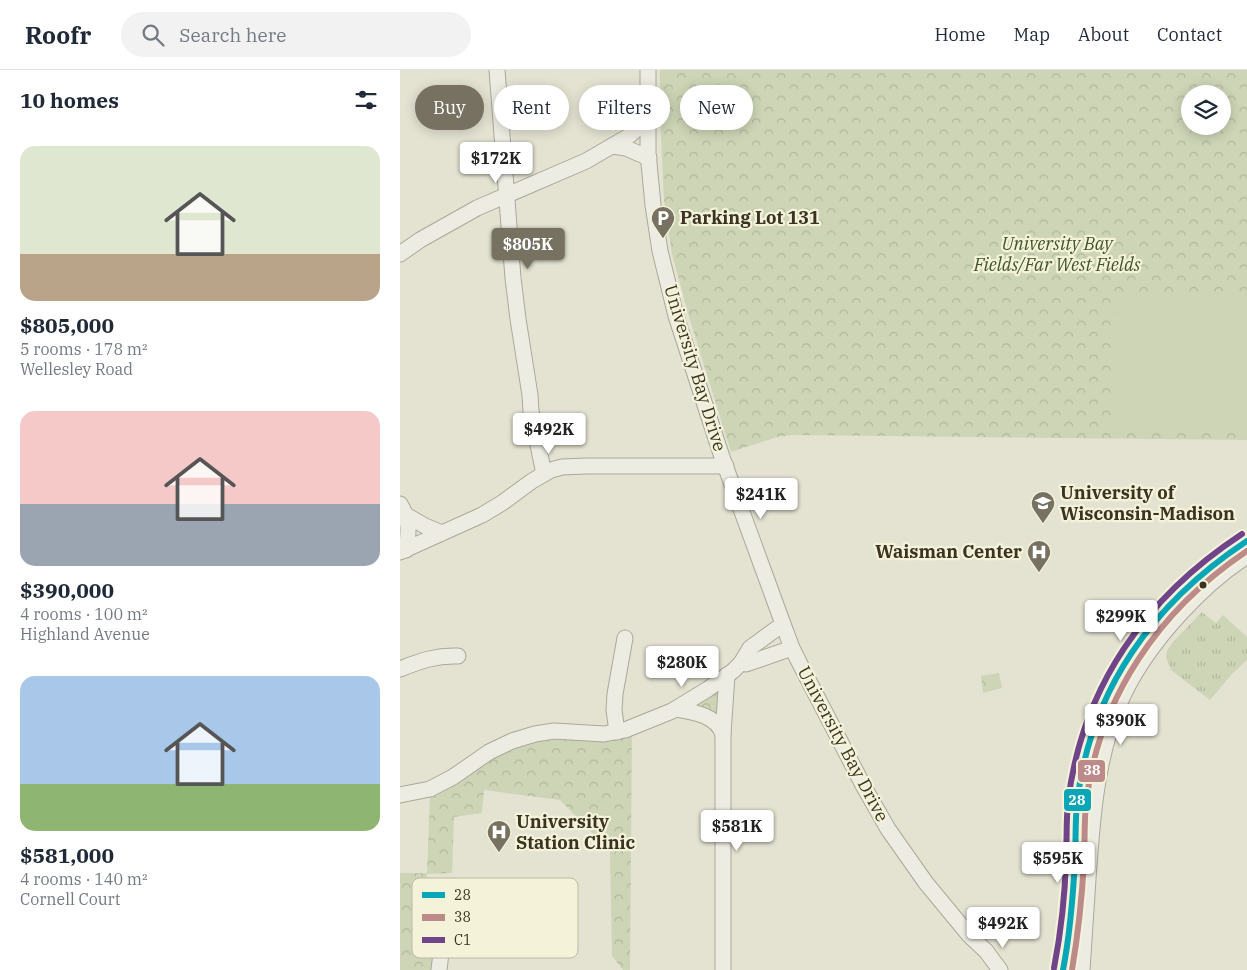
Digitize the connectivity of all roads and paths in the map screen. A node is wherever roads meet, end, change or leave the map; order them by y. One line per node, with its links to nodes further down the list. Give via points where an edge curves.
1 (496, 70): 8 (street)
2 (648, 70): 3 (street, University Bay Drive)
3 (648, 85)
4 (636, 130): 6 (street)
5 (648, 130): 7 (street, University Bay Drive)
6 (612, 146): 7 (street, via 630,149); 8 (street)
7 (649, 158): 10 (street, University Bay Drive, via 655,224 674,306)
8 (507, 196): 9 (street, via 477,208); 11 (street, via 518,319 531,412)
9 (401, 252)
10 (726, 466): 11 (street, via 562,467); 17 (street, University Bay Drive)
11 (544, 474): 13 (street, via 482,515)
12 (403, 510): 13 (street, via 425,526); 15 (street, via 409,533)
13 (442, 533): 15 (street)
14 (1247, 540): 32 (street, via 1205,570 1172,602 1127,660 1104,702 1088,745 1077,802 1070,926)
15 (403, 551)
16 (1247, 556): 33 (street, via 1215,579 1170,624 1139,668 1118,708 1102,758 1094,799)
17 (782, 624): 19 (street, University Bay Drive); 21 (street, via 750,648)
18 (625, 638): 25 (street, via 615,694)
19 (792, 648): 21 (street); 28 (street, University Bay Drive, via 888,829 926,883)
20 (458, 656): 22 (street, via 430,659)
21 (741, 663): 23 (street)
22 (400, 669)
23 (727, 675): 24 (street); 26 (street)
24 (676, 709): 25 (street); 26 (street, via 708,717)
25 (618, 732): 27 (street, via 554,731 535,734 489,752 440,784)
26 (723, 734): 29 (street)
27 (400, 795)
28 (969, 935): 30 (street, University Bay Drive); 31 (street, University Bay Drive)
29 (722, 970)
30 (988, 970)
31 (1000, 970)
32 (1063, 970)
33 (1082, 970)

